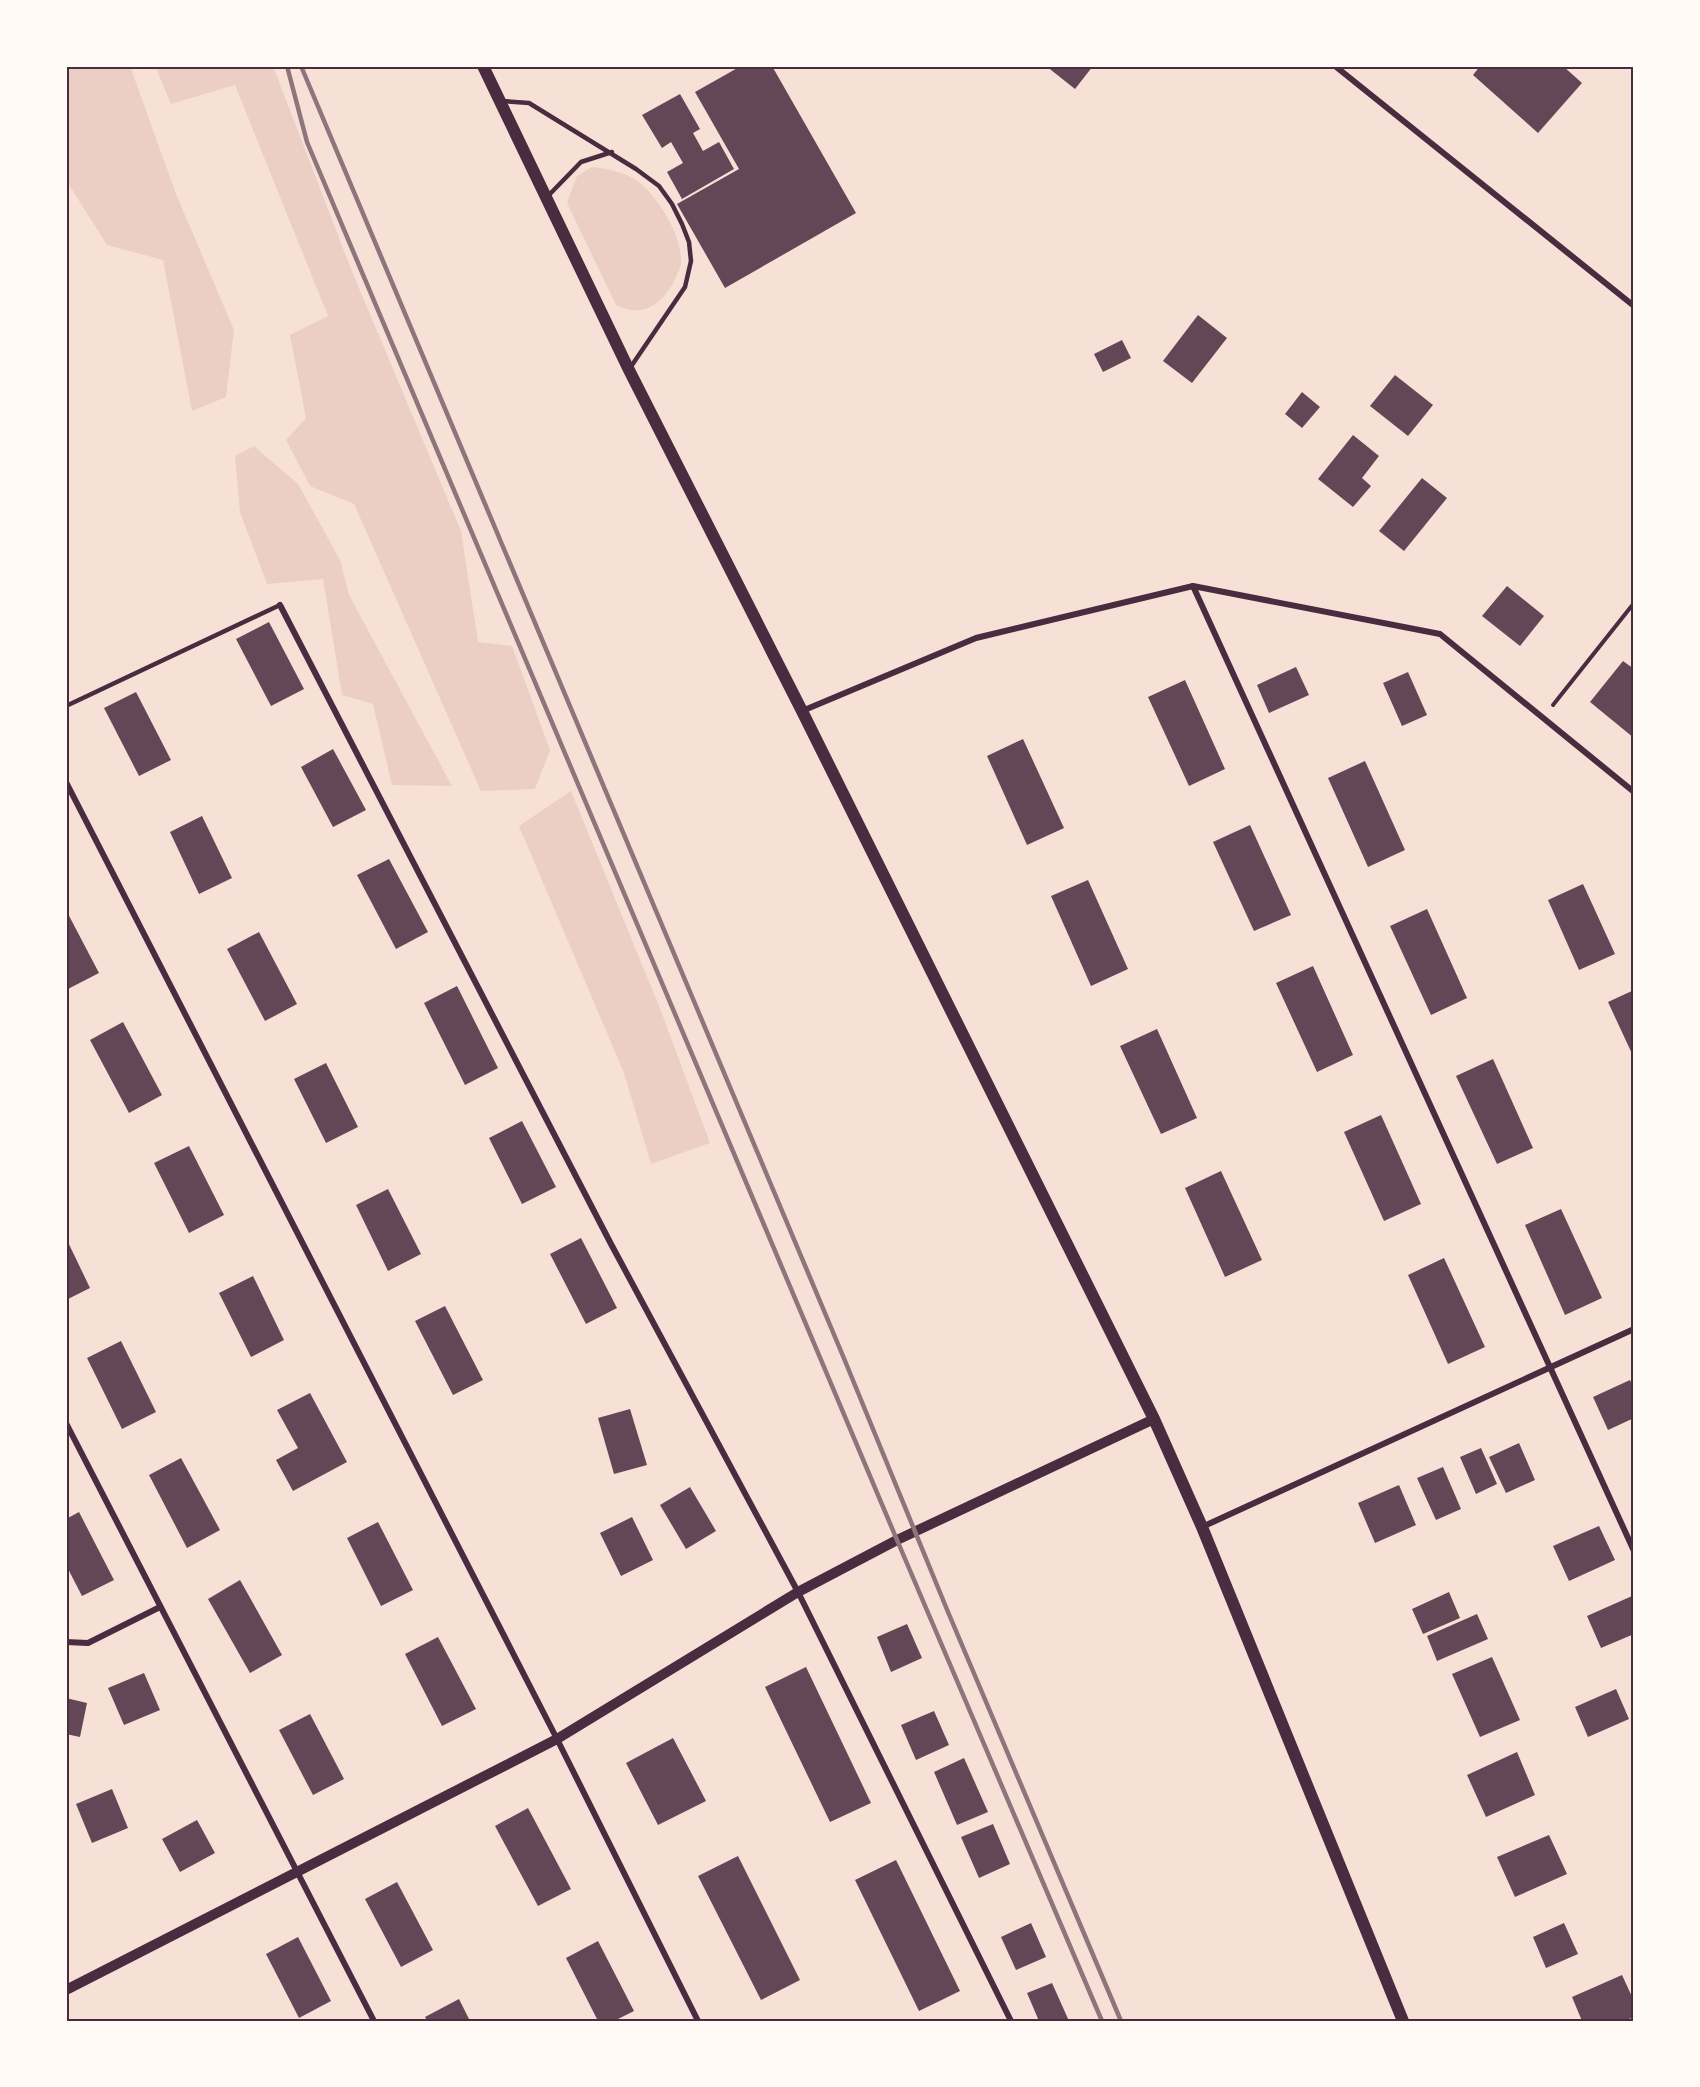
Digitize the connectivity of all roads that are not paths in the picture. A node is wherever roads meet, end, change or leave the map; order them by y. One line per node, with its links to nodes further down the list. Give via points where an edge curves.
1 (483, 66): 3 (main road)
2 (1335, 66): 6 (street)
3 (501, 100): 4 (lane, via 529,103); 5 (main road)
4 (612, 152): 5 (lane, via 581,162); 7 (lane, via 659,186 682,224 691,261 685,287)
5 (546, 198): 7 (main road)
6 (1634, 306)
7 (629, 370): 11 (main road)
8 (1193, 586): 11 (street, via 976,638); 13 (street, via 1440,634); 15 (street)
9 (280, 605): 10 (lane); 20 (street, via 610,1244)
10 (66, 706)
11 (802, 711): 16 (main road)
12 (66, 782): 23 (street)
13 (1634, 792)
14 (1634, 1329): 15 (street)
15 (1551, 1366): 18 (street); 19 (street)
16 (1154, 1419): 18 (main road); 20 (street, via 906,1535)
17 (66, 1424): 21 (street)
18 (1203, 1527): 29 (main road)
19 (1634, 1551)
20 (798, 1592): 23 (street); 28 (street)
21 (160, 1607): 22 (street, via 88,1643); 24 (street)
22 (66, 1642)
23 (557, 1739): 24 (street); 27 (street)
24 (297, 1873): 25 (street); 26 (street)
25 (66, 1990)
26 (374, 2021)
27 (698, 2021)
28 (1011, 2021)
29 (1403, 2021)

